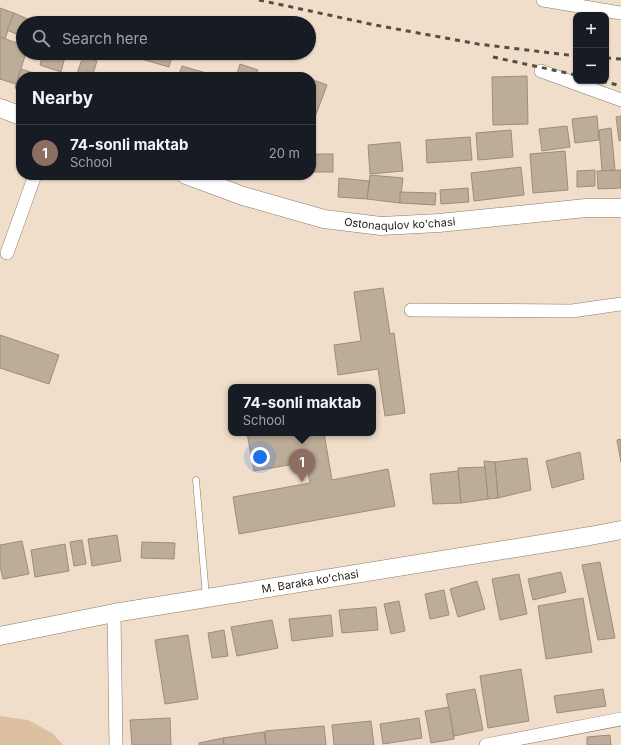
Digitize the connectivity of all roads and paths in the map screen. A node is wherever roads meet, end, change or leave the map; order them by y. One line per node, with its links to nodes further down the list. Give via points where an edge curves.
1 (543, 0): 2 (street)
2 (621, 13)
3 (541, 72): 4 (street)
4 (621, 100)
5 (0, 108): 6 (street)
6 (16, 114)
7 (34, 180): 10 (street)
8 (200, 180): 9 (street, Ostonaqulov ko'chasi, via 243,196 324,219 381,226 439,223 586,208)
9 (621, 208)
10 (7, 253)
11 (621, 304): 12 (street, via 572,311)
12 (411, 310)
13 (196, 480): 15 (lane)
14 (621, 530): 15 (street, M. Baraka ko'chasi)
15 (206, 598): 16 (street, M. Baraka ko'chasi)
16 (114, 613): 17 (street, M. Baraka ko'chasi); 19 (street)
17 (0, 636)
18 (621, 719): 20 (street)
19 (116, 745)
20 (486, 745)

